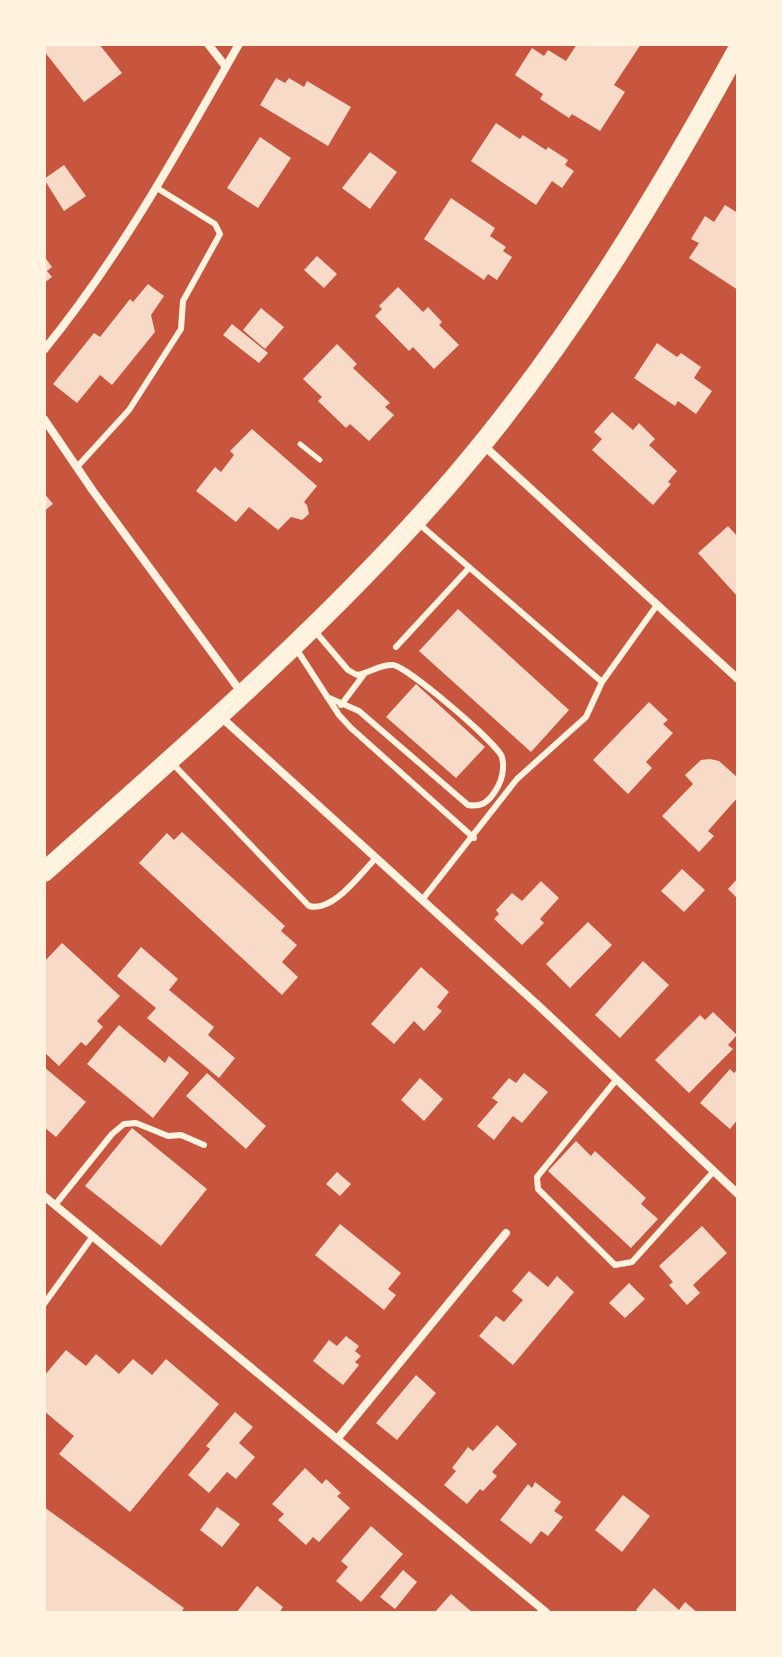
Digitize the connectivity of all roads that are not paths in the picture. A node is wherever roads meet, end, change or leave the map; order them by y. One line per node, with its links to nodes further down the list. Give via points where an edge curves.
1 (208, 44): 4 (street)
2 (239, 44): 4 (street)
3 (738, 49): 8 (main road, via 614,259)
4 (226, 67): 5 (street)
5 (157, 188): 6 (street, via 107,269); 9 (lane, via 215,224 220,234 183,301 181,329 160,364 129,410)
6 (44, 350)
7 (44, 419): 9 (street)
8 (482, 444): 10 (main road); 12 (street)
9 (77, 467): 19 (street)
10 (416, 521): 11 (lane); 13 (main road)
11 (469, 568): 15 (lane); 18 (lane)
12 (657, 605): 17 (street); 18 (lane)
13 (313, 629): 14 (main road); 16 (lane, via 348,670)
14 (295, 647): 19 (main road); 20 (lane)
15 (396, 647)
16 (365, 673): 21 (lane); 21 (lane, via 394,665 410,672 498,750 501,780 487,803 468,805 374,723)
17 (738, 679)
18 (602, 682): 25 (lane, via 586,717 525,772)
19 (242, 693): 23 (main road)
20 (327, 697): 21 (lane); 22 (lane)
21 (343, 703): 22 (lane)
22 (336, 711): 25 (lane)
23 (219, 715): 24 (main road); 26 (street)
24 (169, 760): 26 (lane, via 309,906 330,905); 27 (main road)
25 (474, 838): 28 (lane)
26 (376, 858): 28 (street)
27 (44, 872)
28 (422, 900): 29 (street)
29 (617, 1079): 31 (street); 31 (lane, via 537,1177 538,1189 615,1265 632,1262)
30 (204, 1145): 34 (lane, via 136,1123 124,1124)
31 (714, 1171): 32 (street)
32 (738, 1194)
33 (44, 1196): 34 (street)
34 (55, 1205): 36 (street)
35 (506, 1233): 38 (street)
36 (93, 1236): 37 (lane); 38 (street)
37 (44, 1304)
38 (338, 1438): 39 (street)
39 (547, 1613)

